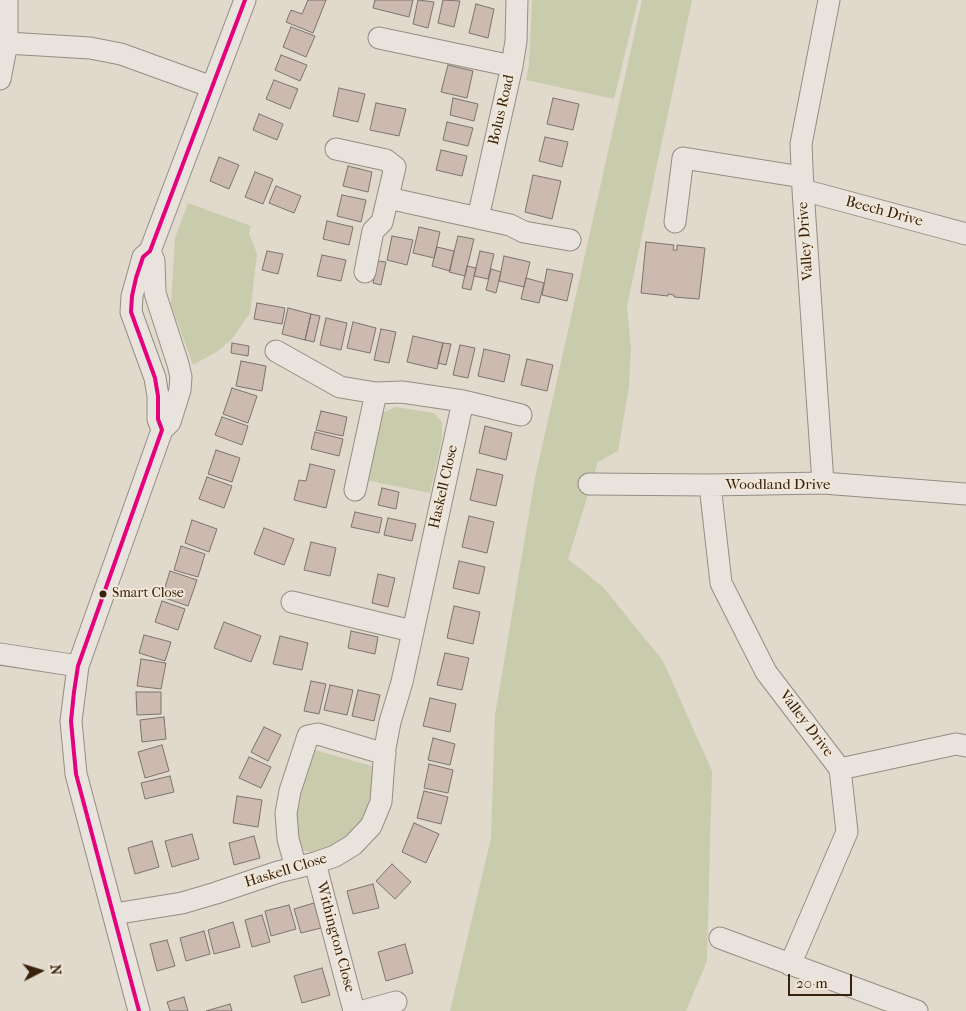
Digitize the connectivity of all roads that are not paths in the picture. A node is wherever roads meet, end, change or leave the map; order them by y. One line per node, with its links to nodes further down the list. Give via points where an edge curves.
1 (7, 0): 6 (street)
2 (245, 0): 9 (street)
3 (517, 0): 7 (street, Bolus Road)
4 (829, 0): 11 (street, Valley Drive, via 801,144)
5 (379, 38): 7 (street)
6 (7, 44): 8 (street); 9 (street, via 90,48 121,54)
7 (512, 66): 13 (street, Bolus Road)
8 (0, 80)
9 (212, 87): 30 (street, via 150,251 154,261 155,293 181,377 180,390 170,422 162,430)
10 (336, 149): 12 (street, via 386,160 395,167)
11 (802, 183): 14 (street, Beech Drive, via 684,158); 15 (street, Beech Drive); 23 (street, Valley Drive)
12 (388, 198): 13 (street); 17 (street, via 382,222 373,231)
13 (478, 218): 16 (street, via 510,225 524,232)
14 (675, 222)
15 (966, 234)
16 (570, 240)
17 (365, 272)
18 (276, 351): 19 (street, via 340,387)
19 (376, 393): 20 (street, via 402,392); 25 (street)
20 (463, 402): 21 (street); 28 (street, Haskell Close)
21 (521, 415)
22 (589, 484): 24 (street, Woodland Drive)
23 (823, 484): 24 (street, Woodland Drive); 26 (street, Woodland Drive)
24 (710, 486): 33 (street, Valley Drive, via 721,583 766,672)
25 (354, 490)
26 (966, 494)
27 (287, 600): 28 (street)
28 (412, 631): 32 (street, Haskell Close)
29 (0, 654): 30 (street)
30 (78, 666): 35 (street, via 71,720 76,774)
31 (966, 746): 33 (street, via 956,744)
32 (385, 754): 34 (street, Haskell Close, via 381,802 371,826 353,845 335,856); 34 (street, Withington Close, via 318,734 308,736 286,813 288,839)
33 (840, 769): 37 (street, Valley Drive, via 847,832)
34 (306, 866): 35 (street, Haskell Close, via 278,872 216,894); 40 (street, Withington Close)
35 (114, 914): 39 (street)
36 (720, 938): 37 (street)
37 (790, 965): 42 (street)
38 (396, 1002): 41 (street, Withington Close)
39 (139, 1011)
40 (354, 1011)
41 (363, 1011)
42 (917, 1011)

